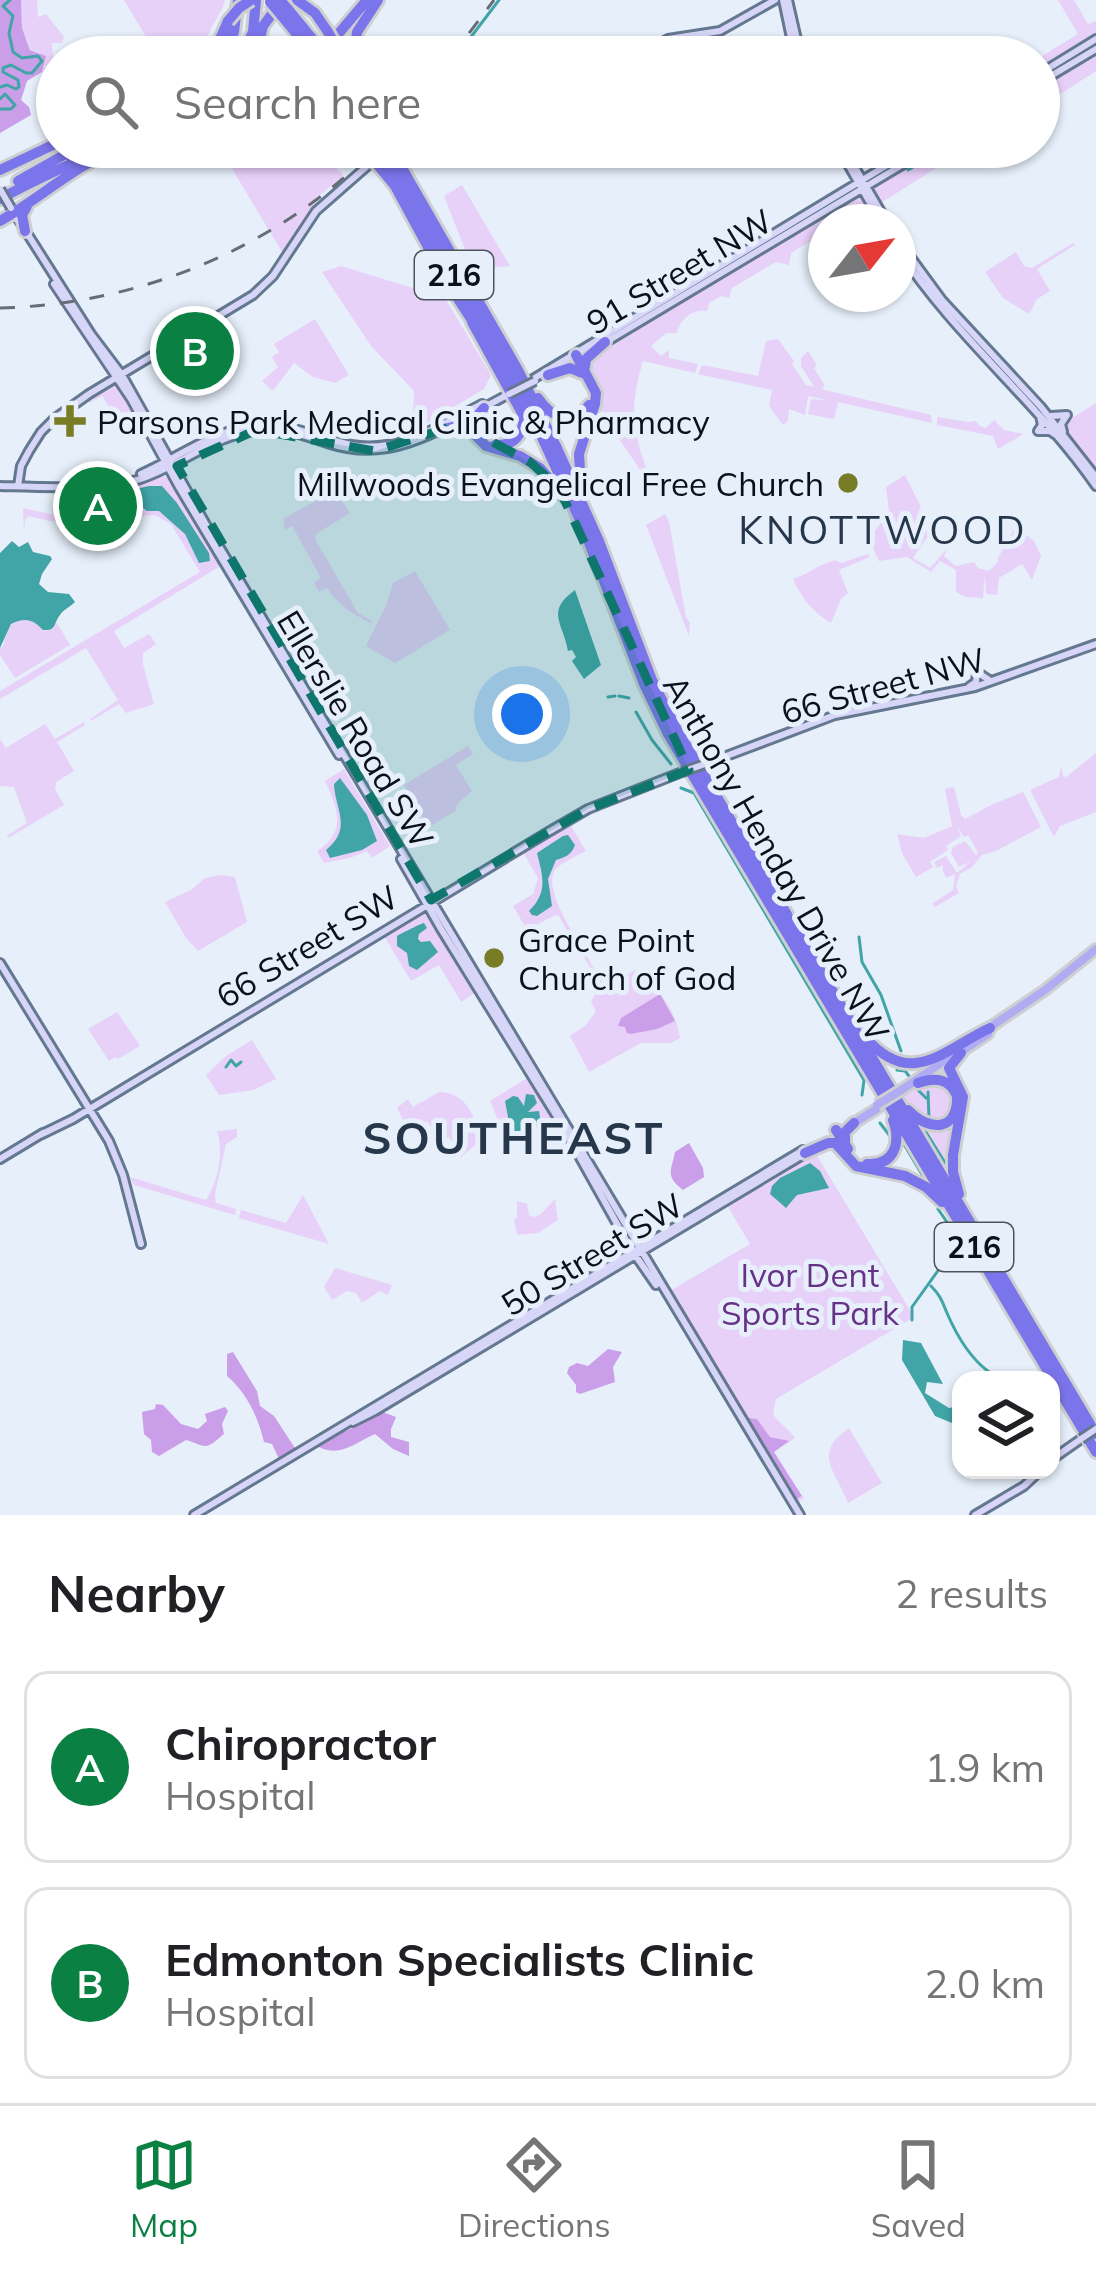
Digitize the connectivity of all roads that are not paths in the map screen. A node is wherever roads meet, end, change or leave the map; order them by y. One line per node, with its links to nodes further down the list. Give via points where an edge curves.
1 (238, 0): 7 (highway)
2 (373, 0): 13 (highway); 14 (highway); 15 (highway)
3 (776, 1): 5 (main road); 5 (main road); 16 (main road, via 721,27); 17 (main road, via 716,32); 19 (main road)
4 (278, 4): 6 (highway, bridge, via 236,11); 8 (highway); 9 (highway); 10 (highway); 11 (highway); 12 (highway, via 315,13)
5 (784, 10): 18 (main road)
6 (221, 36)
7 (232, 36)
8 (251, 36)
9 (261, 36)
10 (301, 36)
11 (306, 36)
12 (326, 36)
13 (343, 36)
14 (345, 36)
15 (357, 36)
16 (674, 36)
17 (689, 36)
18 (792, 36)
19 (794, 36)
20 (1096, 40): 22 (main road)
21 (1096, 49): 23 (main road)
22 (1060, 61)
23 (1060, 66)
24 (36, 152): 38 (highway)
25 (44, 168): 46 (highway)
26 (51, 168): 46 (highway)
27 (55, 168): 41 (highway)
28 (69, 168): 41 (highway)
29 (78, 168): 45 (highway)
30 (360, 168): 63 (main road, via 316,211 257,292)
31 (385, 168): 55 (highway)
32 (385, 168): 66 (highway, Anthony Henday Drive NW / 216)
33 (391, 168): 56 (highway, Anthony Henday Drive NW / 216, via 425,206)
34 (852, 168): 42 (main road)
35 (853, 168): 39 (main road); 42 (main road); 43 (main road)
36 (884, 168): 42 (main road)
37 (897, 168): 40 (main road, 91 Street NW)
38 (0, 169)
39 (881, 169): 42 (main road, 91 Street NW)
40 (879, 179): 42 (main road, 91 Street NW); 44 (main road)
41 (32, 181): 46 (highway)
42 (862, 184): 43 (main road, 91 Street NW); 44 (main road); 48 (main road); 49 (main road)
43 (846, 194): 44 (main road); 47 (main road, 91 Street NW); 59 (main road, 91 Street NW)
44 (871, 199): 50 (main road)
45 (33, 201): 46 (highway); 52 (highway, via 22,213)
46 (5, 204): 52 (main road, Ellerslie Road SW); 58 (main road, Ellerslie Road SW)
47 (835, 204)
48 (836, 204)
49 (874, 204)
50 (874, 204)
51 (808, 222): 57 (main road, 91 Street NW)
52 (25, 231): 63 (main road, Ellerslie Road SW)
53 (916, 267): 69 (main road)
54 (916, 271): 67 (main road)
55 (470, 319): 66 (highway); 74 (highway, via 523,419 518,438 506,445)
56 (497, 334): 62 (highway, via 555,416 573,418 587,408); 89 (highway, Anthony Henday Drive NW / 216)
57 (605, 342): 59 (main road, 91 Street NW); 62 (highway, via 586,359)
58 (99, 353): 60 (main road, Ellerslie Road SW); 63 (main road)
59 (576, 358): 61 (main road, 91 Street NW); 62 (highway); 64 (main road, 91 Street NW)
60 (106, 364): 63 (main road, Ellerslie Road SW); 65 (main road, via 110,378)
61 (548, 375): 62 (highway, via 570,368); 64 (main road, 91 Street NW)
62 (585, 375): 89 (highway, via 596,399 578,469)
63 (119, 376): 65 (main road); 71 (main road, Ellerslie Road SW); 71 (main road, Ellerslie Road SW)
64 (534, 380): 66 (main road, 91 Street NW, bridge)
65 (102, 386): 84 (main road, via 49,424)
66 (512, 394): 68 (main road); 70 (main road); 90 (highway, Anthony Henday Drive NW / 216, via 573,504)
67 (1028, 400): 69 (main road); 72 (main road)
68 (484, 408): 70 (main road); 74 (highway)
69 (1040, 410): 72 (main road); 76 (main road, via 1039,431); 76 (main road, via 1067,415)
70 (467, 414): 73 (main road); 74 (highway); 77 (main road, via 399,443)
71 (145, 418): 81 (main road, Ellerslie Road SW); 81 (main road, Ellerslie Road SW)
72 (1052, 424): 76 (main road); 79 (main road)
73 (440, 430): 74 (highway, via 464,424); 77 (main road, via 382,451)
74 (476, 432): 90 (highway, via 559,488)
75 (228, 434): 77 (main road, via 266,430); 77 (main road, via 289,427); 78 (main road)
76 (1064, 440): 79 (main road); 86 (main road)
77 (329, 441)
78 (205, 444): 80 (main road); 81 (main road)
79 (1076, 450): 86 (main road)
80 (182, 456): 81 (main road); 81 (main road, via 169,455); 88 (main road, via 177,469)
81 (168, 463): 82 (main road); 83 (main road, Ellerslie Road SW); 85 (main road); 88 (main road, Ellerslie Road SW)
82 (152, 475): 83 (main road); 85 (main road)
83 (173, 478): 91 (main road, Ellerslie Road SW)
84 (18, 482): 85 (main road); 87 (main road)
85 (124, 482)
86 (1096, 482)
87 (0, 484)
88 (192, 502): 91 (main road, Ellerslie Road SW)
89 (598, 541): 101 (highway, Anthony Henday Drive NW / 216, via 670,717)
90 (617, 616): 107 (highway, Anthony Henday Drive NW / 216, via 668,734)
91 (259, 618): 95 (main road, Ellerslie Road SW); 95 (main road, Ellerslie Road SW)
92 (1096, 644): 93 (main road, 66 Street NW)
93 (1004, 678): 94 (main road, 66 Street NW); 94 (main road, via 985,680 976,671 976,682)
94 (963, 690): 96 (main road, 66 Street NW, bridge, via 835,715)
95 (324, 725): 98 (main road, Ellerslie Road SW); 98 (main road, Ellerslie Road SW)
96 (682, 772): 97 (main road, 66 Street SW, via 588,809)
97 (514, 853): 98 (main road, 66 Street SW); 98 (main road, 66 Street SW)
98 (429, 903): 100 (main road, Ellerslie Road SW); 108 (main road, 66 Street SW); 108 (main road, 66 Street SW)
99 (1096, 952): 103 (main road); 103 (main road)
100 (460, 955): 104 (main road, Ellerslie Road SW); 104 (main road, Ellerslie Road SW)
101 (811, 955): 105 (highway, Anthony Henday Drive NW / 216); 106 (highway, via 866,1039 892,1058 933,1060)
102 (0, 963): 114 (main road)
103 (1047, 992): 106 (main road); 109 (main road)
104 (483, 993): 118 (main road, Ellerslie Road SW); 118 (main road)
105 (850, 1021): 111 (highway, via 915,1117 933,1126 950,1120 958,1104 952,1086 933,1078); 129 (highway, Anthony Henday Drive NW / 216)
106 (990, 1028): 110 (main road)
107 (852, 1043): 120 (highway, via 898,1139 876,1165); 126 (highway, Anthony Henday Drive NW / 216)
108 (186, 1049): 114 (main road, 66 Street SW)
109 (961, 1052): 110 (main road); 112 (highway, via 949,1068)
110 (938, 1068): 111 (main road); 112 (highway); 113 (main road)
111 (918, 1083): 113 (main road)
112 (956, 1083): 129 (highway, via 963,1106 956,1187)
113 (904, 1090): 115 (main road, bridge)
114 (94, 1106): 121 (main road, 66 Street SW); 124 (main road, via 124,1174)
115 (877, 1106): 116 (main road, 50 Street SW); 117 (main road, 50 Street SW)
116 (854, 1123): 117 (main road, 50 Street SW); 120 (highway, via 844,1134)
117 (836, 1133): 119 (main road, 50 Street SW); 120 (highway); 123 (main road, 50 Street SW)
118 (572, 1138): 122 (main road)
119 (806, 1154): 120 (highway, via 835,1143); 123 (main road, 50 Street SW)
120 (849, 1155): 126 (highway, via 866,1169 931,1190)
121 (0, 1160)
122 (604, 1196): 125 (main road); 125 (main road)
123 (727, 1197): 125 (main road, 50 Street SW); 125 (main road, 50 Street SW)
124 (141, 1244)
125 (638, 1254): 127 (main road); 127 (main road, 50 Street SW); 128 (main road); 128 (main road); 130 (main road); 131 (main road, 50 Street SW)
126 (991, 1276): 137 (highway, Anthony Henday Drive NW / 216)
127 (601, 1277): 132 (main road, 50 Street SW)
128 (656, 1277): 130 (main road)
129 (1012, 1292): 135 (highway, Anthony Henday Drive NW / 216)
130 (667, 1296): 141 (main road)
131 (551, 1299): 132 (main road); 136 (main road, 50 Street SW)
132 (525, 1322): 134 (main road, 50 Street SW)
133 (381, 1403): 134 (main road)
134 (354, 1421): 136 (main road, 50 Street SW)
135 (1096, 1432): 138 (main road, bridge)
136 (326, 1434): 140 (main road, 50 Street SW)
137 (1096, 1452)
138 (1060, 1454)
139 (1031, 1479): 142 (main road)
140 (194, 1515)
141 (800, 1515)
142 (975, 1515)

